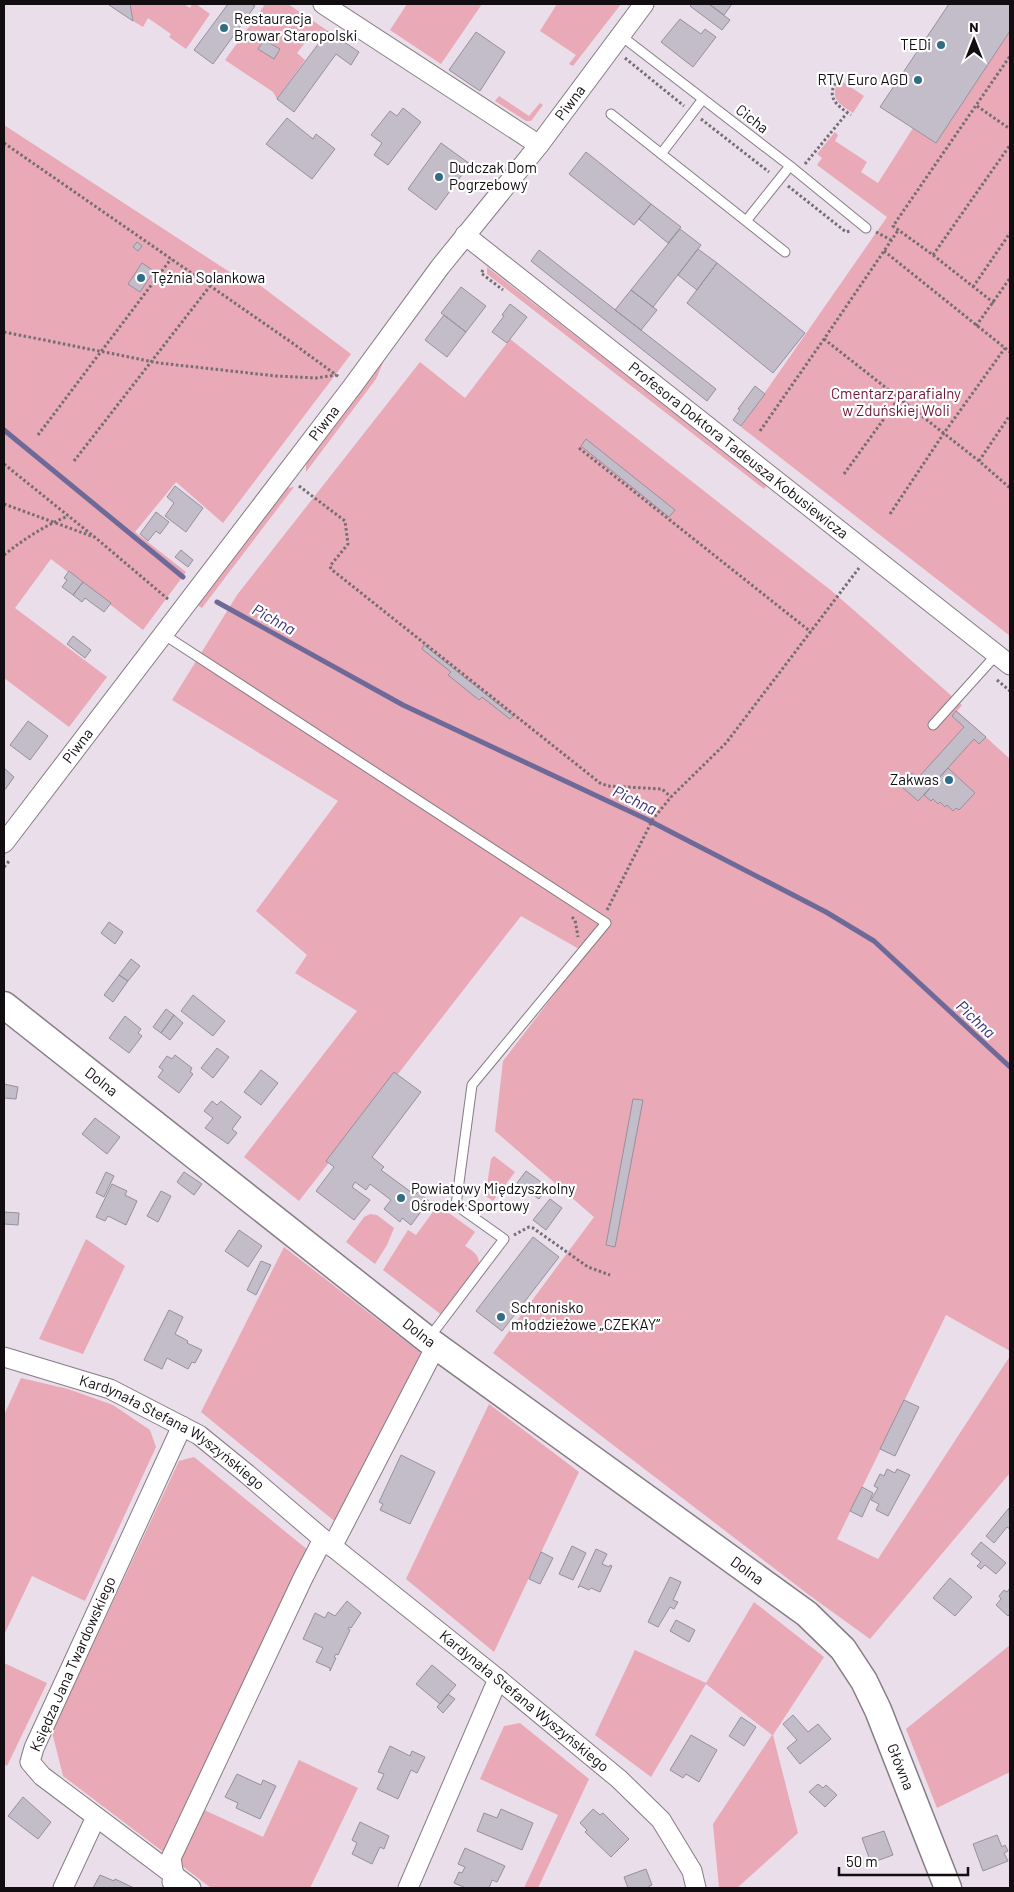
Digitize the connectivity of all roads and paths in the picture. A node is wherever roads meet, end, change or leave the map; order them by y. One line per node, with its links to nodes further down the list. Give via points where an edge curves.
1 (323, 4): 12 (street)
2 (644, 4): 3 (street, Piwna)
3 (615, 42): 6 (lane, Cicha); 8 (path); 12 (street, Piwna)
4 (1010, 56): 7 (path)
5 (838, 79): 16 (path, via 833,88 833,99 849,114)
6 (703, 99): 8 (lane); 15 (lane, Cicha)
7 (977, 106): 10 (path); 21 (path, via 893,226)
8 (692, 112): 14 (lane); 17 (path)
9 (611, 114): 14 (lane)
10 (1010, 129)
11 (4, 143): 27 (path)
12 (539, 145): 23 (street, Piwna)
13 (1010, 145): 26 (path)
14 (661, 154): 19 (lane)
15 (790, 166): 16 (lane, Cicha); 17 (lane)
16 (798, 172): 18 (path); 20 (lane, Cicha)
17 (779, 180): 18 (path); 19 (lane)
18 (787, 186): 20 (path, via 846,232)
19 (746, 221): 25 (lane)
20 (866, 228)
21 (899, 229): 24 (path); 26 (path)
22 (1010, 233): 30 (path)
23 (465, 235): 60 (street, Piwna); 61 (street, Profesora Doktora Tadeusza Kobusiewicza)
24 (884, 251): 32 (path); 34 (path)
25 (785, 252)
26 (933, 254): 30 (path)
27 (171, 259): 29 (path); 36 (path)
28 (1010, 278): 31 (path)
29 (210, 286): 38 (path); 38 (path, via 338,376 276,376)
30 (973, 287): 31 (path)
31 (994, 303): 32 (path)
32 (976, 326): 35 (path)
33 (4, 332): 36 (path)
34 (824, 339): 39 (path); 41 (path)
35 (1005, 348): 37 (path); 42 (path)
36 (101, 352): 38 (path); 43 (path)
37 (1010, 352)
38 (151, 362): 45 (path)
39 (899, 398): 42 (path); 48 (path)
40 (1010, 415): 46 (path)
41 (760, 431)
42 (944, 433): 46 (path); 52 (path)
43 (38, 435)
44 (580, 448): 59 (path)
45 (74, 461)
46 (979, 461): 50 (path)
47 (4, 464): 53 (path)
48 (844, 474)
49 (299, 486): 63 (path, via 345,521 348,544 330,566 331,569 600,783 662,789)
50 (1010, 488)
51 (4, 505): 54 (path)
52 (890, 514)
53 (68, 516): 54 (path); 55 (path)
54 (53, 522): 55 (path); 56 (path)
55 (97, 539): 58 (path)
56 (4, 555)
57 (859, 568): 59 (path)
58 (172, 602)
59 (810, 632): 63 (path, via 726,743)
60 (163, 634): 64 (street, Piwna); 65 (lane)
61 (1004, 660): 62 (lane)
62 (933, 725)
63 (671, 797): 65 (path, via 653,819 608,910)
64 (4, 843)
65 (600, 919): 67 (lane, via 606,923 472,1085 456,1204)
66 (4, 1005): 69 (street, Dolna)
67 (504, 1239): 68 (path, via 533,1228 588,1267); 69 (lane)
68 (610, 1275)
69 (432, 1343): 72 (street); 73 (street, Dolna, via 807,1614)
70 (4, 1357): 71 (street, Kardynała Stefana Wyszyńskiego, via 110,1389)
71 (182, 1426): 72 (street, Kardynała Stefana Wyszyńskiego, via 248,1474); 75 (street, Księdza Jana Twardowskiego, via 30,1762 42,1776)
72 (328, 1543): 74 (street, Kardynała Stefana Wyszyńskiego); 76 (street, via 303,1578 172,1858)
73 (844, 1650): 81 (street, Główna, via 878,1710)
74 (498, 1679): 79 (street); 80 (street, Kardynała Stefana Wyszyńskiego, via 619,1779 661,1820 692,1870)
75 (96, 1817): 76 (street, Księdza Jana Twardowskiego); 77 (street)
76 (172, 1882): 78 (street, Księdza Jana Twardowskiego)
77 (64, 1888)
78 (191, 1888)
79 (408, 1888)
80 (696, 1888)
81 (948, 1888)

